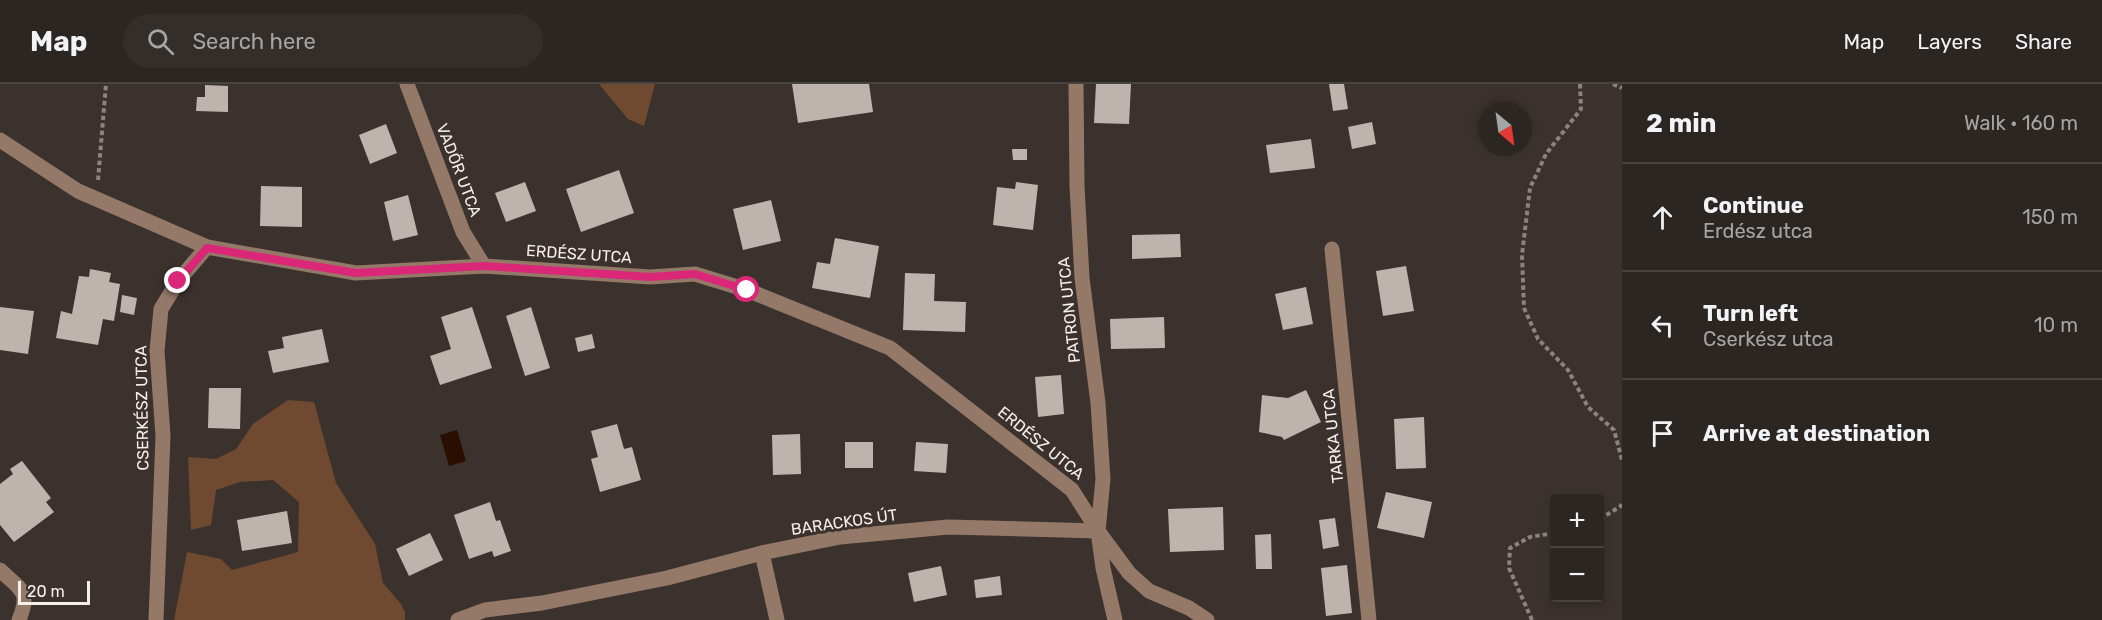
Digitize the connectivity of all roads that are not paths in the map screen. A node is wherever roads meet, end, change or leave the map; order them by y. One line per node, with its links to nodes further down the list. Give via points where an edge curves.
1 (407, 84): 6 (street, VADŐR UTCA, via 463,232)
2 (1076, 84): 7 (street, PATRON UTCA, via 1082,278 1102,468)
3 (0, 140): 4 (street, ERDÉSZ UTCA, via 78,191)
4 (207, 248): 6 (street, ERDÉSZ UTCA, via 356,273); 11 (street, CSERKÉSZ UTCA, via 178,281 161,309 158,351 163,436)
5 (1332, 249): 16 (street, TARKA UTCA)
6 (484, 266): 7 (street, ERDÉSZ UTCA, via 650,277 695,274 747,290 890,348 1072,490)
7 (1098, 531): 8 (street, BARACKOS ÚT, via 948,527 840,537); 14 (street); 15 (street, via 1129,573 1149,591)
8 (762, 553): 12 (street, BARACKOS ÚT, via 667,578 485,610); 13 (street)
9 (0, 570): 10 (street, via 23,592 26,604)
10 (19, 620)
11 (156, 620)
12 (458, 620)
13 (777, 620)
14 (1115, 620)
15 (1207, 620)
16 (1370, 620)

